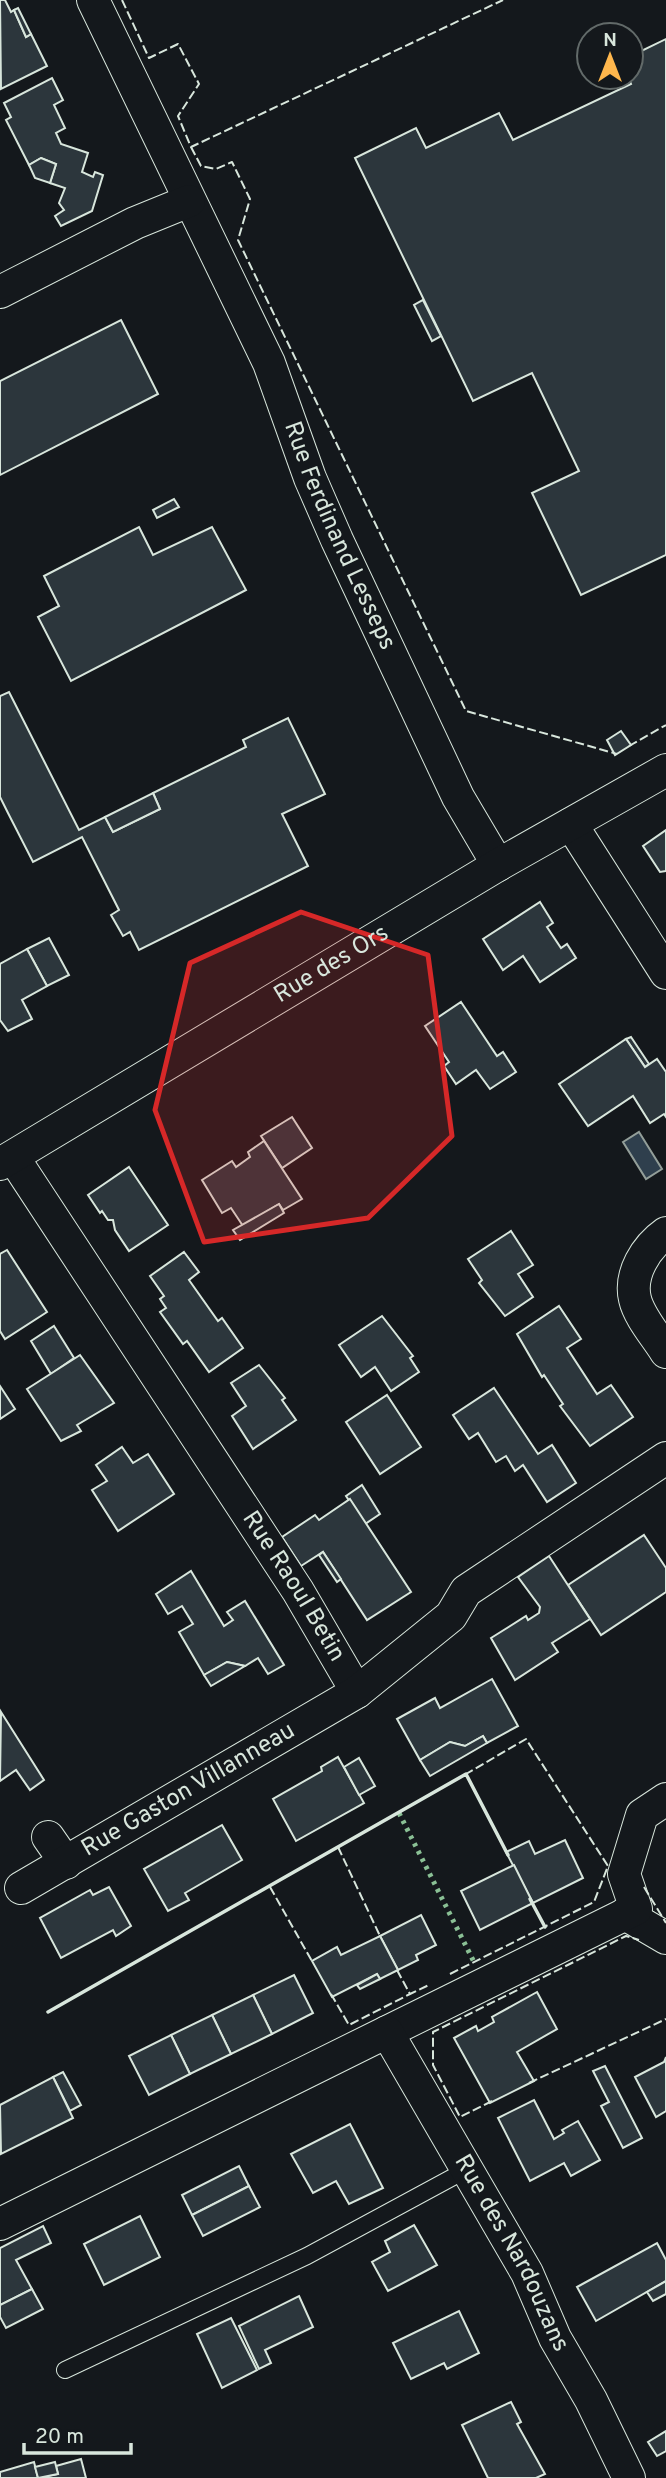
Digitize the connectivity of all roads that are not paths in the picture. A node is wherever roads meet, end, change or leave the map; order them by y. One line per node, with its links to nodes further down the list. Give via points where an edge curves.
1 (93, 0): 2 (street, Rue Ferdinand Lesseps)
2 (189, 201): 3 (street, via 135,223); 6 (street, Rue Ferdinand Lesseps, via 269,363 337,540 458,797)
3 (0, 292)
4 (666, 770): 5 (street, Rue des Ors)
5 (571, 824): 6 (street, Rue des Ors); 7 (street)
6 (498, 865): 8 (street, Rue des Ors)
7 (666, 973)
8 (7, 1160): 12 (street, Rue Raoul Betin, via 291,1580)
9 (666, 1233): 10 (street, via 636,1268 635,1299)
10 (666, 1352)
11 (666, 1458): 12 (street, Rue Raoul Betin, via 466,1591 452,1616)
12 (357, 1692): 15 (street, Rue Gaston Villanneau)
13 (666, 1799): 17 (street, via 642,1815 624,1874 636,1909)
14 (48, 1837): 15 (street)
15 (66, 1863): 16 (street, Rue Gaston Villanneau)
16 (20, 1888)
17 (625, 1914): 18 (street); 19 (street)
18 (666, 1938)
19 (387, 2032): 20 (street, Rue des Nardouzans); 21 (street)
20 (466, 2170): 22 (lane, via 307,2256); 23 (street, Rue des Nardouzans, via 527,2273)
21 (0, 2224)
22 (65, 2370)
23 (629, 2478)

